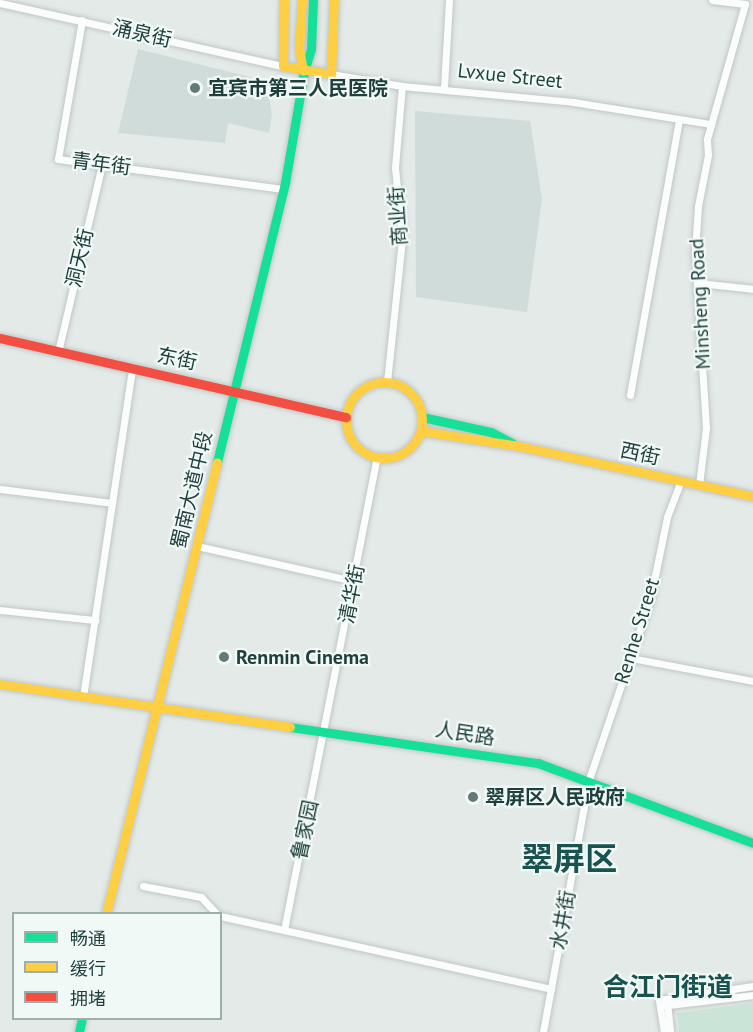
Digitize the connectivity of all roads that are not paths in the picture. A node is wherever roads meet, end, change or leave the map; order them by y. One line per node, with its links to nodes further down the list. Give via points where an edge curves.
1 (284, 0): 11 (main road)
2 (302, 0): 12 (main road, via 299,48)
3 (313, 0): 8 (main road, 蜀南大道中段)
4 (334, 0): 9 (main road)
5 (449, 0): 15 (street)
6 (712, 0): 17 (street, Minsheng Road, via 745,4)
7 (0, 3): 10 (street, 涌泉街)
8 (312, 13): 9 (main road); 12 (main road, 蜀南大道中段, via 311,50)
9 (333, 15): 13 (main road)
10 (82, 20): 11 (street, 涌泉街); 18 (street, 青年街, via 58,159)
11 (284, 66): 12 (main road, Lvxue Street)
12 (304, 72): 13 (main road, Lvxue Street); 19 (main road, 蜀南大道中段)
13 (331, 74): 14 (street, Lvxue Street)
14 (402, 86): 15 (street, Lvxue Street); 25 (street, 商业街, via 395,167 402,240)
15 (444, 87): 16 (street, Lvxue Street)
16 (679, 119): 17 (street, Lvxue Street); 27 (street)
17 (711, 124): 20 (street, Minsheng Road, via 698,206 695,251)
18 (102, 164): 19 (street, 青年街); 23 (street, 洞天街)
19 (283, 189): 26 (main road, 蜀南大道中段)
20 (699, 283): 21 (street); 34 (street, Minsheng Road, via 706,428)
21 (753, 289)
22 (0, 338): 23 (main road, 东街)
23 (58, 352): 24 (main road, 东街)
24 (132, 368): 26 (main road, 东街); 37 (street)
25 (387, 382): 28 (main road, via 365,386 355,394); 29 (main road, via 400,385 415,398)
26 (234, 389): 28 (main road, 东街); 38 (main road, 蜀南大道中段)
27 (630, 395)
28 (346, 417): 32 (main road, via 355,445)
29 (422, 417): 30 (main road); 31 (main road, 西街, via 491,432)
30 (421, 431): 31 (main road, 西街); 32 (main road, via 411,447 396,456)
31 (519, 446): 33 (main road, 西街)
32 (377, 458): 39 (street, 清华街)
33 (681, 481): 34 (main road, 西街); 42 (street, Renhe Street, via 667,517 650,600)
34 (699, 485): 36 (main road, 西街)
35 (0, 489): 37 (street)
36 (753, 496)
37 (112, 503): 41 (street)
38 (197, 546): 39 (street); 46 (main road, 蜀南大道中段)
39 (354, 581): 47 (street, 清华街)
40 (0, 609): 41 (street)
41 (95, 620): 45 (street)
42 (631, 658): 43 (street); 48 (street, Renhe Street)
43 (753, 681)
44 (0, 684): 45 (main road, 人民路)
45 (83, 696): 46 (main road, 人民路)
46 (159, 707): 47 (main road, 人民路); 51 (main road, 蜀南大道中段, via 139,770)
47 (326, 731): 48 (main road, 人民路, via 538,763); 54 (street, 鲁家园)
48 (589, 779): 49 (main road, 人民路); 56 (street, 水井街)
49 (753, 843)
50 (142, 886): 52 (street, via 201,897)
51 (106, 912)
52 (216, 912)
53 (222, 916): 54 (street)
54 (284, 930): 56 (street)
55 (753, 986): 58 (street)
56 (551, 989): 59 (street, 水井街)
57 (753, 995): 58 (street)
58 (665, 1003): 60 (street); 61 (street)
59 (543, 1032)
60 (664, 1032)
61 (670, 1032)

